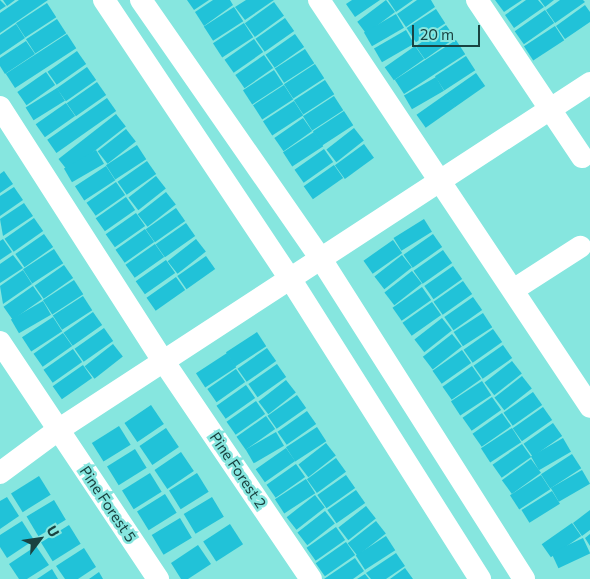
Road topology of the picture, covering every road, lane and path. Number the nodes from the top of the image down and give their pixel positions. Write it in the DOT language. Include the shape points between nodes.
graph roads {
  1 [pos="104,0"];
  2 [pos="142,0"];
  3 [pos="320,0"];
  4 [pos="477,0"];
  5 [pos="590,83"];
  6 [pos="0,107"];
  7 [pos="550,109"];
  8 [pos="582,156"];
  9 [pos="441,180"];
  10 [pos="580,247"];
  11 [pos="321,259"];
  12 [pos="291,280"];
  13 [pos="512,290"];
  14 [pos="0,342"];
  15 [pos="164,362"];
  16 [pos="590,407"];
  17 [pos="58,430"];
  18 [pos="0,473"];
  19 [pos="158,579"];
  20 [pos="311,579"];
  21 [pos="480,579"];
  22 [pos="524,579"];
  1 -- 12 [label="street"];
  2 -- 11 [label="street"];
  3 -- 9 [label="street"];
  4 -- 7 [label="street"];
  5 -- 7 [label="street"];
  6 -- 15 [label="street, Pine Forest 2"];
  7 -- 8 [label="street"];
  7 -- 9 [label="street"];
  9 -- 11 [label="street"];
  9 -- 13 [label="street"];
  10 -- 13 [label="street"];
  11 -- 12 [label="street"];
  11 -- 22 [label="street"];
  12 -- 15 [label="street"];
  12 -- 21 [label="street"];
  13 -- 16 [label="street"];
  14 -- 17 [label="street, Pine Forest 5"];
  15 -- 17 [label="street"];
  15 -- 20 [label="street, Pine Forest 2"];
  17 -- 18 [label="street"];
  17 -- 19 [label="street, Pine Forest 5"];
}
